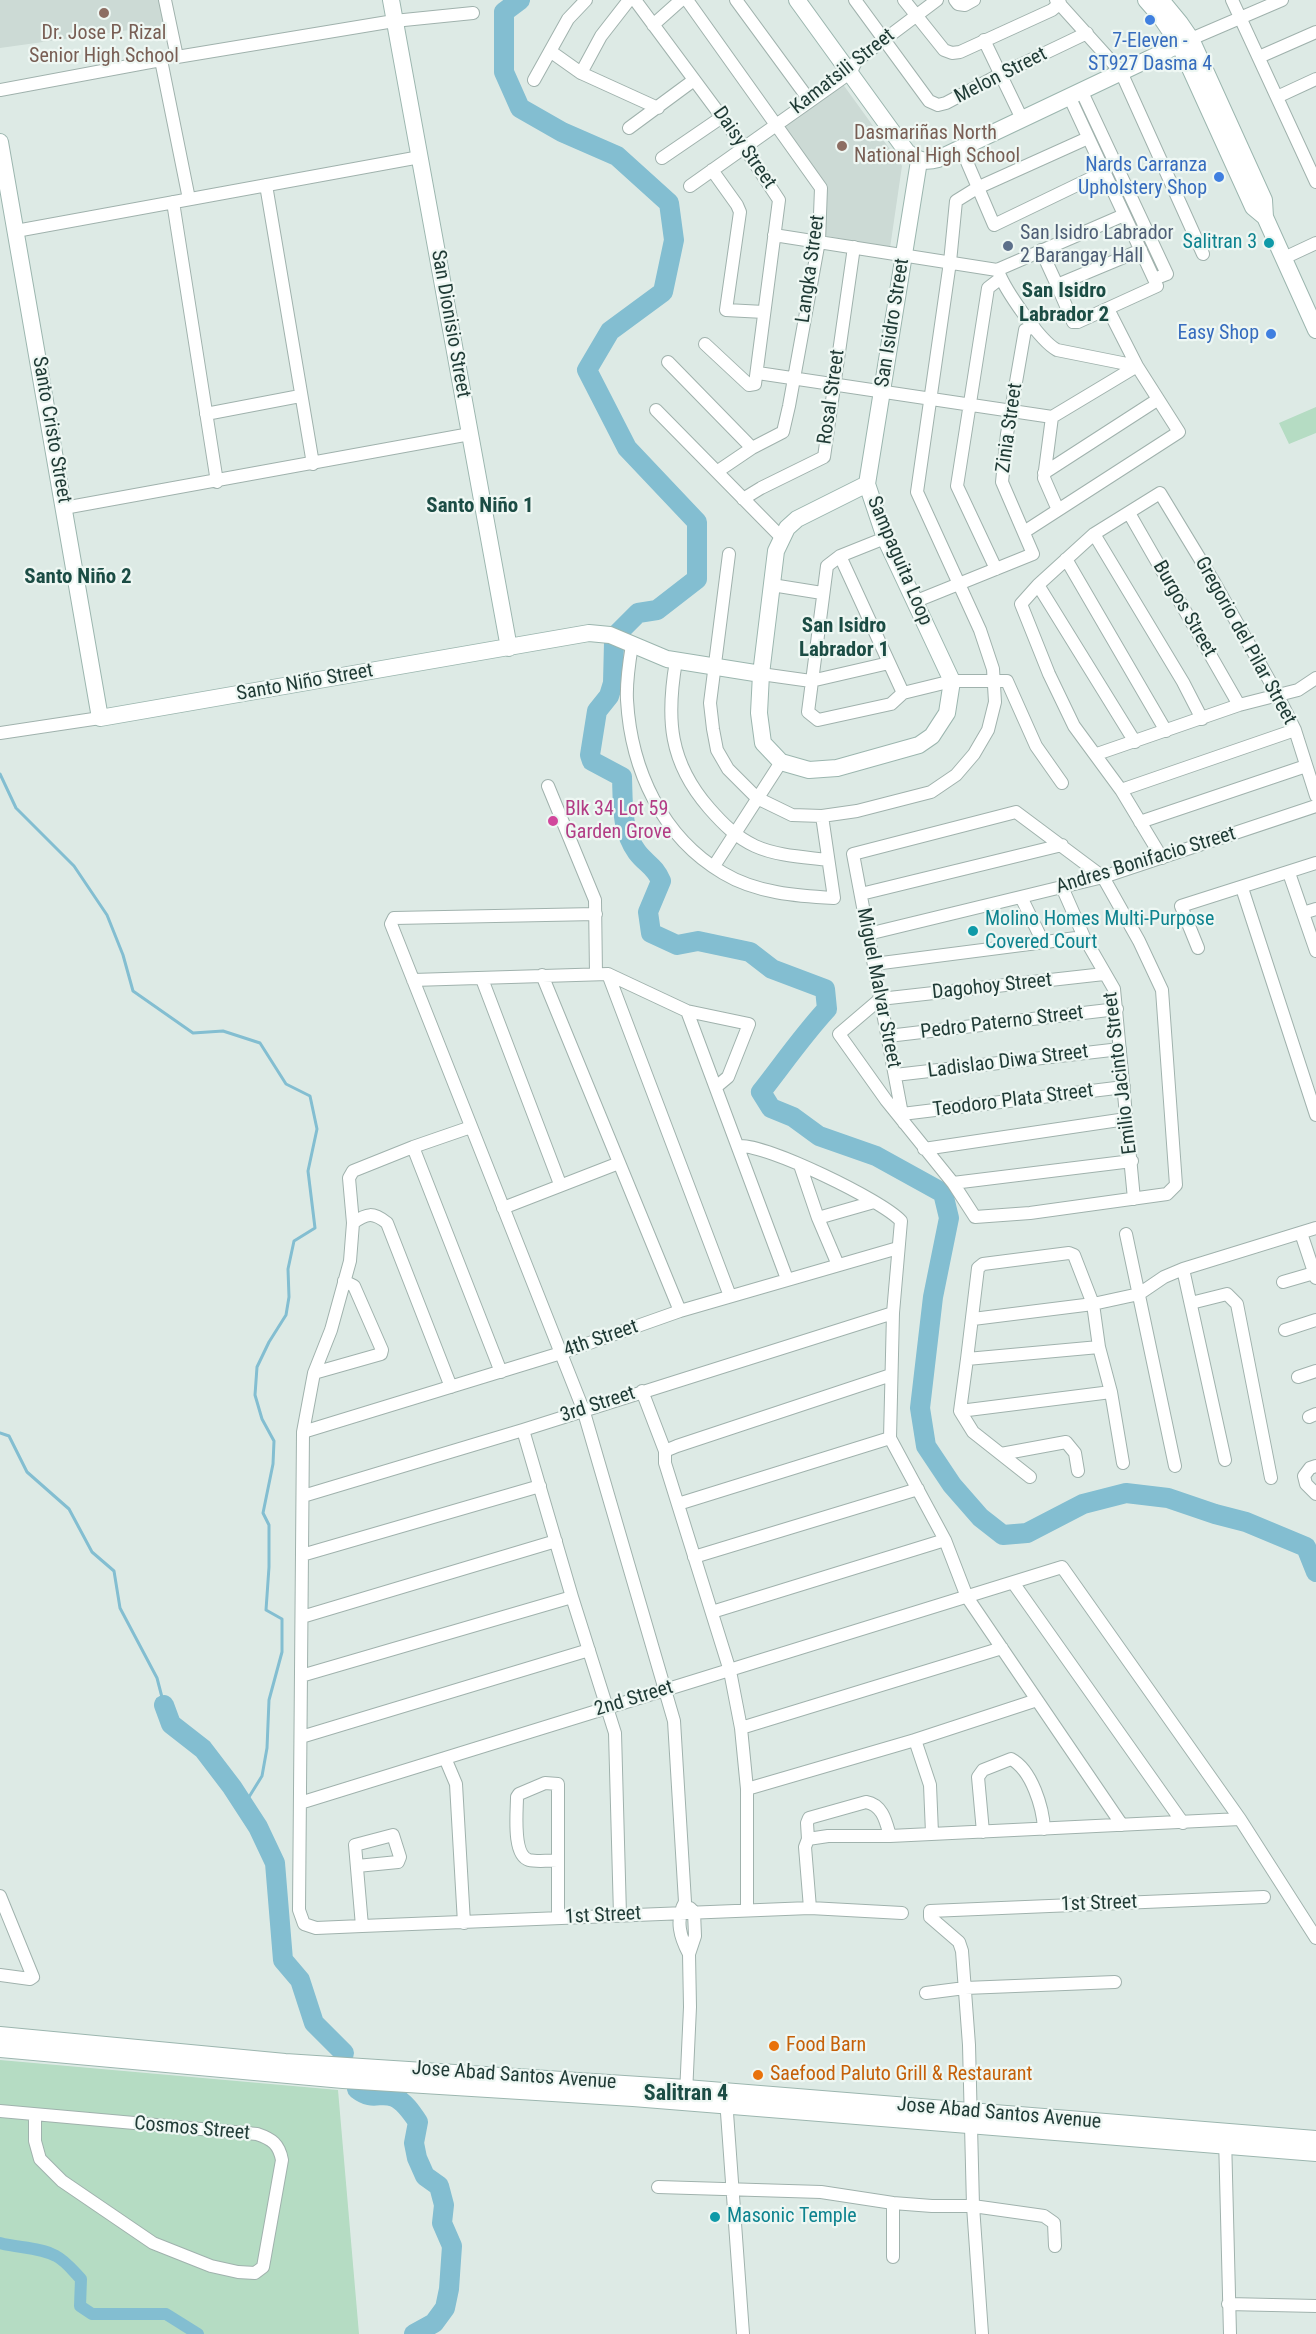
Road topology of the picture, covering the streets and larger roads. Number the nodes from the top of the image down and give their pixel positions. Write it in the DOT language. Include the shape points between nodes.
graph roads {
  1 [pos="165,0"];
  2 [pos="391,0"];
  3 [pos="586,0"];
  4 [pos="629,0"];
  5 [pos="635,0"];
  6 [pos="681,0"];
  7 [pos="687,0"];
  8 [pos="736,0"];
  9 [pos="797,0"];
  10 [pos="855,0"];
  11 [pos="904,0"];
  12 [pos="937,0"];
  13 [pos="956,0"];
  14 [pos="974,0"];
  15 [pos="1146,0"];
  16 [pos="1161,0"];
  17 [pos="1232,0"];
  18 [pos="1282,0"];
  19 [pos="1058,2"];
  20 [pos="473,13"];
  21 [pos="915,16"];
  22 [pos="1241,17"];
  23 [pos="394,21"];
  24 [pos="653,25"];
  25 [pos="1316,32"];
  26 [pos="1087,33"];
  27 [pos="883,39"];
  28 [pos="984,40"];
  29 [pos="1185,41"];
  30 [pos="550,51"];
  31 [pos="1259,57"];
  32 [pos="850,72"];
  33 [pos="1121,72"];
  34 [pos="581,73"];
  35 [pos="999,75"];
  36 [pos="534,80"];
  37 [pos="694,80"];
  38 [pos="1315,83"];
  39 [pos="0,90"];
  40 [pos="1075,93"];
  41 [pos="1277,97"];
  42 [pos="810,101"];
  43 [pos="658,108"];
  44 [pos="722,117"];
  45 [pos="1022,119"];
  46 [pos="777,124"];
  47 [pos="629,128"];
  48 [pos="1088,138"];
  49 [pos="0,142"];
  50 [pos="744,147"];
  51 [pos="961,148"];
  52 [pos="420,157"];
  53 [pos="662,158"];
  54 [pos="919,161"];
  55 [pos="712,170"];
  56 [pos="1104,172"];
  57 [pos="1316,182"];
  58 [pos="266,185"];
  59 [pos="690,186"];
  60 [pos="977,188"];
  61 [pos="189,199"];
  62 [pos="173,202"];
  63 [pos="1124,215"];
  64 [pos="16,231"];
  65 [pos="774,235"];
  66 [pos="819,241"];
  67 [pos="1316,243"];
  68 [pos="854,247"];
  69 [pos="1041,250"];
  70 [pos="1141,250"];
  71 [pos="1203,254"];
  72 [pos="904,255"];
  73 [pos="1284,258"];
  74 [pos="950,262"];
  75 [pos="999,274"];
  76 [pos="1154,279"];
  77 [pos="1057,285"];
  78 [pos="1108,309"];
  79 [pos="764,312"];
  80 [pos="1034,327"];
  81 [pos="1316,330"];
  82 [pos="705,344"];
  83 [pos="668,362"];
  84 [pos="1137,366"];
  85 [pos="758,373"];
  86 [pos="794,378"];
  87 [pos="834,384"];
  88 [pos="882,392"];
  89 [pos="300,396"];
  90 [pos="931,399"];
  91 [pos="1157,400"];
  92 [pos="970,405"];
  93 [pos="656,410"];
  94 [pos="1011,411"];
  95 [pos="206,414"];
  96 [pos="1052,417"];
  97 [pos="470,434"];
  98 [pos="752,448"];
  99 [pos="313,464"];
  100 [pos="718,471"];
  101 [pos="1044,472"];
  102 [pos="217,482"];
  103 [pos="867,484"];
  104 [pos="743,499"];
  105 [pos="64,508"];
  106 [pos="1058,510"];
  107 [pos="1129,513"];
  108 [pos="1024,532"];
  109 [pos="1094,534"];
  110 [pos="782,538"];
  111 [pos="885,538"];
  112 [pos="729,554"];
  113 [pos="840,556"];
  114 [pos="1066,559"];
  115 [pos="996,569"];
  116 [pos="959,584"];
  117 [pos="772,585"];
  118 [pos="1038,585"];
  119 [pos="822,593"];
  120 [pos="914,602"];
  121 [pos="630,644"];
  122 [pos="509,648"];
  123 [pos="676,661"];
  124 [pos="889,663"];
  125 [pos="715,668"];
  126 [pos="761,674"];
  127 [pos="1316,678"];
  128 [pos="993,679"];
  129 [pos="811,681"];
  130 [pos="952,681"];
  131 [pos="903,693"];
  132 [pos="1277,694"];
  133 [pos="1239,705"];
  134 [pos="100,718"];
  135 [pos="1202,719"];
  136 [pos="1295,730"];
  137 [pos="1166,731"];
  138 [pos="0,733"];
  139 [pos="1136,742"];
  140 [pos="1097,754"];
  141 [pos="781,762"];
  142 [pos="1306,766"];
  143 [pos="1062,783"];
  144 [pos="548,786"];
  145 [pos="1121,790"];
  146 [pos="1316,796"];
  147 [pos="757,798"];
  148 [pos="1316,806"];
  149 [pos="822,816"];
  150 [pos="1140,822"];
  151 [pos="734,834"];
  152 [pos="1062,845"];
  153 [pos="1162,858"];
  154 [pos="828,860"];
  155 [pos="1316,863"];
  156 [pos="714,866"];
  157 [pos="1289,873"];
  158 [pos="1102,877"];
  159 [pos="1062,887"];
  160 [pos="1242,888"];
  161 [pos="861,894"];
  162 [pos="1021,897"];
  163 [pos="1316,909"];
  164 [pos="1303,913"];
  165 [pos="596,914"];
  166 [pos="868,934"];
  167 [pos="1084,938"];
  168 [pos="1043,942"];
  169 [pos="1198,948"];
  170 [pos="1316,951"];
  171 [pos="874,964"];
  172 [pos="602,974"];
  173 [pos="1104,974"];
  174 [pos="542,975"];
  175 [pos="482,979"];
  176 [pos="412,980"];
  177 [pos="880,999"];
  178 [pos="1117,1009"];
  179 [pos="687,1011"];
  180 [pos="888,1036"];
  181 [pos="1120,1049"];
  182 [pos="895,1075"];
  183 [pos="716,1087"];
  184 [pos="1124,1087"];
  185 [pos="1316,1115"];
  186 [pos="903,1118"];
  187 [pos="1126,1119"];
  188 [pos="471,1127"];
  189 [pos="739,1146"];
  190 [pos="413,1147"];
  191 [pos="924,1149"];
  192 [pos="1132,1161"];
  193 [pos="619,1162"];
  194 [pos="801,1165"];
  195 [pos="560,1184"];
  196 [pos="952,1184"];
  197 [pos="1134,1199"];
  198 [pos="874,1202"];
  199 [pos="503,1208"];
  200 [pos="818,1218"];
  201 [pos="353,1223"];
  202 [pos="1316,1228"];
  203 [pos="1301,1233"];
  204 [pos="1126,1234"];
  205 [pos="898,1248"];
  206 [pos="838,1265"];
  207 [pos="1183,1269"];
  208 [pos="1315,1275"];
  209 [pos="788,1279"];
  210 [pos="344,1281"];
  211 [pos="1283,1282"];
  212 [pos="1139,1294"];
  213 [pos="730,1296"];
  214 [pos="1191,1303"];
  215 [pos="1093,1304"];
  216 [pos="680,1311"];
  217 [pos="893,1313"];
  218 [pos="973,1319"];
  219 [pos="1316,1320"];
  220 [pos="1285,1330"];
  221 [pos="1099,1347"];
  222 [pos="561,1353"];
  223 [pos="967,1359"];
  224 [pos="1316,1371"];
  225 [pos="501,1372"];
  226 [pos="314,1373"];
  227 [pos="891,1375"];
  228 [pos="1298,1377"];
  229 [pos="451,1387"];
  230 [pos="642,1391"];
  231 [pos="1111,1392"];
  232 [pos="583,1409"];
  233 [pos="960,1411"];
  234 [pos="523,1430"];
  235 [pos="303,1432"];
  236 [pos="890,1438"];
  237 [pos="665,1451"];
  238 [pos="1001,1454"];
  239 [pos="1226,1460"];
  240 [pos="1123,1463"];
  241 [pos="1175,1466"];
  242 [pos="1316,1466"];
  243 [pos="1078,1471"];
  244 [pos="1030,1477"];
  245 [pos="1271,1478"];
  246 [pos="540,1486"];
  247 [pos="918,1489"];
  248 [pos="1316,1494"];
  249 [pos="303,1496"];
  250 [pos="678,1504"];
  251 [pos="945,1540"];
  252 [pos="555,1541"];
  253 [pos="302,1555"];
  254 [pos="694,1557"];
  255 [pos="1014,1584"];
  256 [pos="572,1597"];
  257 [pos="967,1597"];
  258 [pos="712,1612"];
  259 [pos="302,1617"];
  260 [pos="1002,1648"];
  261 [pos="589,1650"];
  262 [pos="730,1671"];
  263 [pos="301,1676"];
  264 [pos="665,1690"];
  265 [pos="1037,1700"];
  266 [pos="607,1708"];
  267 [pos="741,1728"];
  268 [pos="301,1737"];
  269 [pos="915,1740"];
  270 [pos="445,1758"];
  271 [pos="747,1789"];
  272 [pos="300,1803"];
  273 [pos="1240,1819"];
  274 [pos="1183,1823"];
  275 [pos="1122,1825"];
  276 [pos="1044,1829"];
  277 [pos="983,1832"];
  278 [pos="932,1833"];
  279 [pos="890,1836"];
  280 [pos="808,1839"];
  281 [pos="558,1861"];
  282 [pos="357,1866"];
  283 [pos="0,1896"];
  284 [pos="1264,1897"];
  285 [pos="682,1907"];
  286 [pos="810,1908"];
  287 [pos="747,1910"];
  288 [pos="694,1912"];
  289 [pos="902,1913"];
  290 [pos="620,1915"];
  291 [pos="558,1918"];
  292 [pos="464,1923"];
  293 [pos="362,1926"];
  294 [pos="1316,1938"];
  295 [pos="688,1954"];
  296 [pos="0,1975"];
  297 [pos="1115,1982"];
  298 [pos="965,1988"];
  299 [pos="926,1993"];
  300 [pos="0,2035"];
  301 [pos="0,2049"];
  302 [pos="339,2073"];
  303 [pos="686,2095"];
  304 [pos="726,2099"];
  305 [pos="0,2111"];
  306 [pos="35,2115"];
  307 [pos="971,2119"];
  308 [pos="1225,2139"];
  309 [pos="1316,2139"];
  310 [pos="1316,2152"];
  311 [pos="658,2187"];
  312 [pos="732,2188"];
  313 [pos="893,2203"];
  314 [pos="973,2206"];
  315 [pos="1054,2246"];
  316 [pos="893,2257"];
  317 [pos="1228,2304"];
  318 [pos="1316,2306"];
  319 [pos="742,2334"];
  320 [pos="982,2334"];
  321 [pos="1230,2334"];
  1 -- 23 [label="street" via="177,57"];
  2 -- 23 [label="street, San Dionisio Street"];
  3 -- 30 [label="street" via="568,19"];
  4 -- 34 [label="street" via="600,36"];
  5 -- 24 [label="street, Daisy Street"];
  6 -- 24 [label="street"];
  7 -- 46 [label="street, Langka Street"];
  8 -- 42 [label="street"];
  9 -- 32 [label="street"];
  10 -- 27 [label="street, Melon Street"];
  11 -- 21 [label="street"];
  12 -- 21 [label="street, Kamatsili Street"];
  13 -- 14 [label="street" via="958,4"];
  15 -- 29 [label="street"];
  16 -- 29 [label="street" via="1180,22"];
  17 -- 22 [label="street"];
  18 -- 22 [label="street"];
  19 -- 26 [label="street"];
  19 -- 28 [label="street" via="1052,10"];
  20 -- 23 [label="street"];
  21 -- 27 [label="street, Kamatsili Street"];
  21 -- 28 [label="street" via="944,50 952,53"];
  22 -- 29 [label="street"];
  22 -- 31 [label="street"];
  23 -- 52 [label="street, San Dionisio Street"];
  24 -- 37 [label="street, Daisy Street"];
  25 -- 31 [label="street"];
  26 -- 33 [label="street"];
  26 -- 35 [label="street, Melon Street"];
  27 -- 32 [label="street, Kamatsili Street" via="856,61"];
  27 -- 35 [label="street, Melon Street" via="929,101 938,105"];
  28 -- 35 [label="street"];
  29 -- 33 [label="street"];
  29 -- 73 [label="street" via="1264,200 1265,217"];
  30 -- 34 [label="street"];
  30 -- 36 [label="street"];
  31 -- 41 [label="street"];
  32 -- 42 [label="street, Kamatsili Street"];
  32 -- 54 [label="street" via="907,152"];
  33 -- 40 [label="street"];
  33 -- 71 [label="street"];
  34 -- 43 [label="street"];
  35 -- 45 [label="street"];
  37 -- 43 [label="street"];
  37 -- 44 [label="street, Daisy Street"];
  38 -- 41 [label="street"];
  39 -- 61 [label="street" via="161,60"];
  40 -- 45 [label="street"];
  40 -- 48 [label="street"];
  40 -- 76 [label="street" via="1167,274"];
  41 -- 57 [label="street"];
  42 -- 46 [label="street, Kamatsili Street"];
  43 -- 47 [label="street"];
  44 -- 50 [label="street, Daisy Street"];
  44 -- 53 [label="street"];
  45 -- 51 [label="street"];
  46 -- 50 [label="street, Kamatsili Street"];
  46 -- 66 [label="street, Langka Street" via="821,188"];
  48 -- 56 [label="street"];
  48 -- 60 [label="street"];
  49 -- 64 [label="street, Santo Cristo Street"];
  50 -- 55 [label="street, Kamatsili Street"];
  50 -- 65 [label="street, Daisy Street" via="779,200"];
  51 -- 54 [label="street" via="938,159"];
  51 -- 60 [label="street"];
  52 -- 58 [label="street"];
  52 -- 97 [label="street, San Dionisio Street"];
  54 -- 72 [label="street, San Isidro Street"];
  55 -- 59 [label="street, Kamatsili Street"];
  55 -- 79 [label="street" via="740,212 726,310"];
  56 -- 60 [label="street" via="994,225"];
  56 -- 63 [label="street"];
  58 -- 61 [label="street"];
  58 -- 89 [label="street"];
  60 -- 74 [label="street" via="956,201"];
  61 -- 62 [label="street"];
  62 -- 64 [label="street"];
  62 -- 95 [label="street"];
  63 -- 69 [label="street"];
  63 -- 70 [label="street"];
  64 -- 105 [label="street, Santo Cristo Street"];
  65 -- 66 [label="street"];
  65 -- 79 [label="street, Daisy Street"];
  66 -- 68 [label="street"];
  66 -- 86 [label="street, Langka Street"];
  67 -- 73 [label="street"];
  68 -- 72 [label="street"];
  68 -- 87 [label="street, Rosal Street"];
  69 -- 75 [label="street"];
  69 -- 77 [label="street"];
  70 -- 76 [label="street"];
  70 -- 77 [label="street"];
  72 -- 74 [label="street"];
  72 -- 88 [label="street, San Isidro Street"];
  73 -- 81 [label="street"];
  74 -- 75 [label="street"];
  74 -- 90 [label="street"];
  75 -- 80 [label="street"];
  75 -- 92 [label="street" via="988,288"];
  76 -- 78 [label="street" via="1156,286"];
  77 -- 78 [label="street" via="1073,322"];
  78 -- 84 [label="street"];
  79 -- 85 [label="street, Daisy Street"];
  80 -- 84 [label="street" via="1057,350"];
  80 -- 94 [label="street, Zinia Street" via="1025,330"];
  82 -- 85 [label="street" via="749,385 755,384"];
  83 -- 98 [label="street"];
  84 -- 91 [label="street"];
  84 -- 96 [label="street"];
  85 -- 86 [label="street"];
  86 -- 87 [label="street"];
  86 -- 98 [label="street, Langka Street" via="783,432"];
  87 -- 88 [label="street"];
  87 -- 104 [label="street, Rosal Street" via="824,457"];
  88 -- 90 [label="street"];
  88 -- 103 [label="street, San Isidro Street"];
  89 -- 95 [label="street"];
  89 -- 99 [label="street"];
  90 -- 92 [label="street"];
  90 -- 116 [label="street" via="917,492"];
  91 -- 101 [label="street"];
  91 -- 106 [label="street" via="1179,432"];
  92 -- 94 [label="street"];
  92 -- 115 [label="street" via="957,486"];
  93 -- 100 [label="street"];
  94 -- 96 [label="street"];
  94 -- 108 [label="street, Zinia Street" via="1002,482"];
  95 -- 102 [label="street"];
  96 -- 101 [label="street"];
  97 -- 99 [label="street"];
  97 -- 122 [label="street, San Dionisio Street"];
  98 -- 100 [label="street, Langka Street"];
  99 -- 102 [label="street"];
  100 -- 104 [label="street"];
  101 -- 106 [label="street"];
  102 -- 105 [label="street"];
  103 -- 110 [label="street, Sampaguita Loop" via="797,519"];
  103 -- 111 [label="street, Sampaguita Loop"];
  104 -- 110 [label="street"];
  105 -- 134 [label="street, Santo Cristo Street"];
  106 -- 108 [label="street"];
  107 -- 109 [label="street"];
  107 -- 132 [label="street, Gregorio del Pilar Street" via="1160,493"];
  107 -- 133 [label="street, Burgos Street"];
  108 -- 115 [label="street, Zinia Street" via="1033,554"];
  109 -- 114 [label="street"];
  109 -- 135 [label="street"];
  110 -- 117 [label="street, Sampaguita Loop" via="776,551"];
  111 -- 113 [label="street"];
  111 -- 120 [label="street, Sampaguita Loop"];
  112 -- 125 [label="street"];
  113 -- 119 [label="street" via="827,567"];
  113 -- 124 [label="street"];
  114 -- 118 [label="street"];
  114 -- 137 [label="street"];
  115 -- 116 [label="street"];
  116 -- 120 [label="street"];
  116 -- 128 [label="street" via="980,630"];
  117 -- 119 [label="street"];
  117 -- 126 [label="street, Sampaguita Loop"];
  118 -- 139 [label="street"];
  118 -- 140 [label="street" via="1021,607 1074,726"];
  119 -- 129 [label="street"];
  120 -- 130 [label="street, Sampaguita Loop"];
  121 -- 122 [label="street, Santo Niño Street" via="610,635 589,633"];
  121 -- 123 [label="street"];
  121 -- 156 [label="street" via="627,700 641,769 672,831"];
  122 -- 134 [label="street, Santo Niño Street"];
  123 -- 125 [label="street"];
  123 -- 151 [label="street" via="670,719 680,763 693,790"];
  124 -- 129 [label="street"];
  124 -- 131 [label="street"];
  125 -- 126 [label="street"];
  125 -- 147 [label="street" via="710,703 717,750 728,769"];
  126 -- 129 [label="street"];
  126 -- 141 [label="street, Sampaguita Loop" via="759,728 763,743"];
  127 -- 132 [label="street" via="1298,690"];
  128 -- 130 [label="street"];
  128 -- 143 [label="street" via="1007,681 1036,746"];
  128 -- 149 [label="street" via="995,702 988,730 956,775 930,792"];
  129 -- 131 [label="street" via="808,712 818,720 891,704"];
  130 -- 131 [label="street"];
  130 -- 141 [label="street" via="947,712 932,736 919,745 837,768 809,770"];
  132 -- 133 [label="street"];
  132 -- 136 [label="street, Gregorio del Pilar Street"];
  133 -- 135 [label="street"];
  134 -- 138 [label="street"];
  135 -- 137 [label="street"];
  136 -- 142 [label="street, Gregorio del Pilar Street"];
  136 -- 145 [label="street"];
  137 -- 139 [label="street"];
  139 -- 140 [label="street"];
  140 -- 145 [label="street"];
  141 -- 147 [label="street"];
  142 -- 146 [label="street, Gregorio del Pilar Street"];
  142 -- 150 [label="street"];
  144 -- 165 [label="street" via="595,900"];
  145 -- 150 [label="street"];
  147 -- 149 [label="street" via="792,815"];
  147 -- 151 [label="street"];
  148 -- 153 [label="street, Andres Bonifacio Street"];
  149 -- 154 [label="street"];
  150 -- 153 [label="street"];
  151 -- 154 [label="street" via="757,847"];
  151 -- 156 [label="street"];
  152 -- 158 [label="street"];
  152 -- 161 [label="street"];
  152 -- 161 [label="street, Miguel Malvar Street" via="1016,812 853,854"];
  153 -- 158 [label="street, Andres Bonifacio Street"];
  154 -- 156 [label="street" via="834,898 762,889"];
  155 -- 157 [label="street"];
  157 -- 160 [label="street"];
  157 -- 164 [label="street"];
  158 -- 159 [label="street, Andres Bonifacio Street"];
  158 -- 197 [label="street" via="1162,990 1176,1185 1167,1194"];
  159 -- 162 [label="street, Andres Bonifacio Street"];
  159 -- 167 [label="street, Emilio Jacinto Street"];
  160 -- 169 [label="street" via="1181,906"];
  160 -- 185 [label="street"];
  161 -- 166 [label="street, Miguel Malvar Street"];
  162 -- 166 [label="street, Andres Bonifacio Street"];
  162 -- 168 [label="street"];
  163 -- 164 [label="street"];
  164 -- 170 [label="street"];
  165 -- 172 [label="street"];
  165 -- 176 [label="street" via="394,918 392,929"];
  166 -- 171 [label="street, Miguel Malvar Street"];
  167 -- 168 [label="street"];
  167 -- 173 [label="street, Emilio Jacinto Street"];
  168 -- 171 [label="street"];
  171 -- 177 [label="street, Miguel Malvar Street"];
  172 -- 174 [label="street"];
  172 -- 179 [label="street"];
  172 -- 213 [label="street"];
  173 -- 177 [label="street, Dagohoy Street"];
  173 -- 178 [label="street, Emilio Jacinto Street" via="1114,989"];
  174 -- 175 [label="street"];
  174 -- 193 [label="street"];
  175 -- 176 [label="street"];
  175 -- 195 [label="street"];
  176 -- 188 [label="street"];
  177 -- 180 [label="street, Miguel Malvar Street"];
  177 -- 186 [label="street" via="839,1034"];
  178 -- 180 [label="street, Pedro Paterno Street"];
  178 -- 181 [label="street, Emilio Jacinto Street"];
  179 -- 183 [label="street"];
  179 -- 183 [label="street" via="749,1024 728,1077"];
  180 -- 182 [label="street, Miguel Malvar Street"];
  181 -- 182 [label="street, Ladislao Diwa Street"];
  181 -- 184 [label="street, Emilio Jacinto Street"];
  182 -- 186 [label="street, Miguel Malvar Street"];
  183 -- 189 [label="street"];
  184 -- 186 [label="street, Teodoro Plata Street"];
  184 -- 187 [label="street, Emilio Jacinto Street"];
  186 -- 191 [label="street"];
  187 -- 191 [label="street"];
  187 -- 192 [label="street, Emilio Jacinto Street"];
  188 -- 190 [label="street"];
  188 -- 199 [label="street"];
  189 -- 194 [label="street" via="758,1148"];
  189 -- 209 [label="street"];
  190 -- 201 [label="street" via="352,1172"];
  190 -- 225 [label="street"];
  191 -- 196 [label="street"];
  192 -- 196 [label="street"];
  192 -- 197 [label="street, Emilio Jacinto Street"];
  193 -- 195 [label="street"];
  193 -- 216 [label="street"];
  194 -- 198 [label="street"];
  194 -- 200 [label="street"];
  195 -- 199 [label="street"];
  196 -- 197 [label="street" via="975,1217"];
  198 -- 200 [label="street"];
  198 -- 205 [label="street" via="901,1221"];
  199 -- 222 [label="street"];
  200 -- 206 [label="street"];
  201 -- 210 [label="street"];
  201 -- 229 [label="street" via="366,1214 377,1215 387,1223"];
  202 -- 203 [label="street"];
  203 -- 207 [label="street"];
  203 -- 208 [label="street"];
  204 -- 212 [label="street"];
  205 -- 206 [label="street, 4th Street"];
  205 -- 217 [label="street"];
  206 -- 209 [label="street, 4th Street"];
  207 -- 212 [label="street"];
  207 -- 214 [label="street"];
  208 -- 211 [label="street"];
  209 -- 213 [label="street, 4th Street"];
  210 -- 226 [label="street"];
  210 -- 226 [label="street" via="354,1286 381,1354"];
  212 -- 215 [label="street"];
  212 -- 241 [label="street"];
  213 -- 216 [label="street, 4th Street"];
  214 -- 239 [label="street"];
  214 -- 245 [label="street" via="1227,1294 1237,1304"];
  215 -- 218 [label="street"];
  215 -- 218 [label="street" via="1077,1259 1069,1253 983,1264 978,1268"];
  215 -- 221 [label="street"];
  216 -- 222 [label="street, 4th Street"];
  217 -- 227 [label="street"];
  217 -- 230 [label="street, 3rd Street"];
  218 -- 223 [label="street"];
  219 -- 220 [label="street"];
  221 -- 223 [label="street"];
  221 -- 231 [label="street"];
  222 -- 225 [label="street, 4th Street"];
  222 -- 232 [label="street"];
  223 -- 233 [label="street"];
  224 -- 228 [label="street"];
  225 -- 229 [label="street, 4th Street"];
  226 -- 235 [label="street"];
  227 -- 236 [label="street"];
  227 -- 237 [label="street"];
  229 -- 235 [label="street, 4th Street"];
  230 -- 232 [label="street, 3rd Street"];
  230 -- 237 [label="street"];
  231 -- 233 [label="street"];
  231 -- 240 [label="street"];
  232 -- 234 [label="street, 3rd Street"];
  232 -- 264 [label="street"];
  233 -- 238 [label="street" via="973,1432"];
  234 -- 246 [label="street"];
  234 -- 249 [label="street, 3rd Street"];
  235 -- 249 [label="street"];
  236 -- 247 [label="street"];
  236 -- 250 [label="street"];
  237 -- 250 [label="street"];
  238 -- 243 [label="street" via="1066,1442 1075,1453"];
  238 -- 244 [label="street"];
  242 -- 248 [label="street" via="1304,1476"];
  246 -- 252 [label="street"];
  246 -- 253 [label="street"];
  247 -- 251 [label="street"];
  247 -- 254 [label="street"];
  249 -- 253 [label="street"];
  250 -- 254 [label="street"];
  251 -- 257 [label="street"];
  251 -- 258 [label="street"];
  252 -- 256 [label="street"];
  252 -- 259 [label="street"];
  253 -- 259 [label="street"];
  254 -- 258 [label="street"];
  255 -- 257 [label="street, 2nd Street"];
  255 -- 273 [label="street, 2nd Street" via="1062,1567"];
  255 -- 274 [label="street"];
  256 -- 261 [label="street"];
  256 -- 263 [label="street"];
  257 -- 260 [label="street"];
  257 -- 262 [label="street, 2nd Street"];
  258 -- 262 [label="street"];
  259 -- 263 [label="street"];
  260 -- 265 [label="street"];
  260 -- 267 [label="street"];
  261 -- 266 [label="street"];
  261 -- 268 [label="street"];
  262 -- 264 [label="street, 2nd Street"];
  262 -- 267 [label="street"];
  263 -- 268 [label="street"];
  264 -- 266 [label="street, 2nd Street"];
  264 -- 285 [label="street" via="674,1721"];
  265 -- 269 [label="street"];
  265 -- 275 [label="street"];
  266 -- 270 [label="street, 2nd Street"];
  266 -- 290 [label="street" via="615,1733"];
  267 -- 271 [label="street"];
  268 -- 272 [label="street"];
  269 -- 271 [label="street"];
  269 -- 278 [label="street" via="930,1785"];
  270 -- 272 [label="street, 2nd Street"];
  270 -- 292 [label="street" via="456,1784"];
  271 -- 287 [label="street"];
  272 -- 293 [label="street, 1st Street" via="299,1910 304,1924 316,1928"];
  273 -- 274 [label="street"];
  273 -- 294 [label="street"];
  274 -- 275 [label="street"];
  275 -- 276 [label="street"];
  276 -- 277 [label="street"];
  276 -- 277 [label="street" via="1035,1790 1011,1759 982,1770 978,1777"];
  277 -- 278 [label="street"];
  278 -- 279 [label="street"];
  279 -- 280 [label="street"];
  279 -- 280 [label="street" via="882,1813 867,1802 809,1818"];
  280 -- 286 [label="street" via="805,1847"];
  281 -- 281 [label="street" via="558,1784 545,1784 517,1797 517,1846 528,1860"];
  281 -- 291 [label="street"];
  282 -- 293 [label="street"];
  283 -- 296 [label="street" via="33,1977"];
  284 -- 298 [label="street, 1st Street" via="933,1911 928,1914 930,1917 959,1942"];
  285 -- 288 [label="street"];
  285 -- 290 [label="street, 1st Street"];
  285 -- 295 [label="street" via="680,1937"];
  286 -- 287 [label="street"];
  286 -- 289 [label="street"];
  287 -- 288 [label="street"];
  288 -- 295 [label="street" via="695,1936"];
  290 -- 291 [label="street, 1st Street"];
  291 -- 292 [label="street, 1st Street"];
  292 -- 293 [label="street, 1st Street"];
  295 -- 303 [label="street"];
  297 -- 298 [label="street"];
  298 -- 299 [label="street"];
  298 -- 307 [label="street"];
  300 -- 302 [label="street, Jose Abad Santos Avenue"];
  301 -- 302 [label="street, Jose Abad Santos Avenue"];
  302 -- 303 [label="street, Jose Abad Santos Avenue" via="368,2082"];
  302 -- 303 [label="street, Jose Abad Santos Avenue" via="358,2066"];
  303 -- 304 [label="street, Jose Abad Santos Avenue"];
  304 -- 307 [label="street, Jose Abad Santos Avenue"];
  304 -- 312 [label="street"];
  305 -- 306 [label="street, Cosmos Street"];
  306 -- 306 [label="street, Cosmos Street" via="257,2134 273,2141 282,2160 263,2267 255,2273 238,2272 187,2258 153,2243 62,2181 40,2160"];
  307 -- 308 [label="street, Jose Abad Santos Avenue"];
  307 -- 314 [label="street"];
  308 -- 309 [label="street, Jose Abad Santos Avenue"];
  308 -- 310 [label="street, Jose Abad Santos Avenue"];
  308 -- 317 [label="street"];
  311 -- 312 [label="street"];
  312 -- 313 [label="street" via="821,2192"];
  312 -- 319 [label="street"];
  313 -- 314 [label="street"];
  313 -- 316 [label="street"];
  314 -- 315 [label="street" via="1050,2218 1054,2223"];
  314 -- 320 [label="street"];
  317 -- 318 [label="street"];
  317 -- 321 [label="street"];
}
